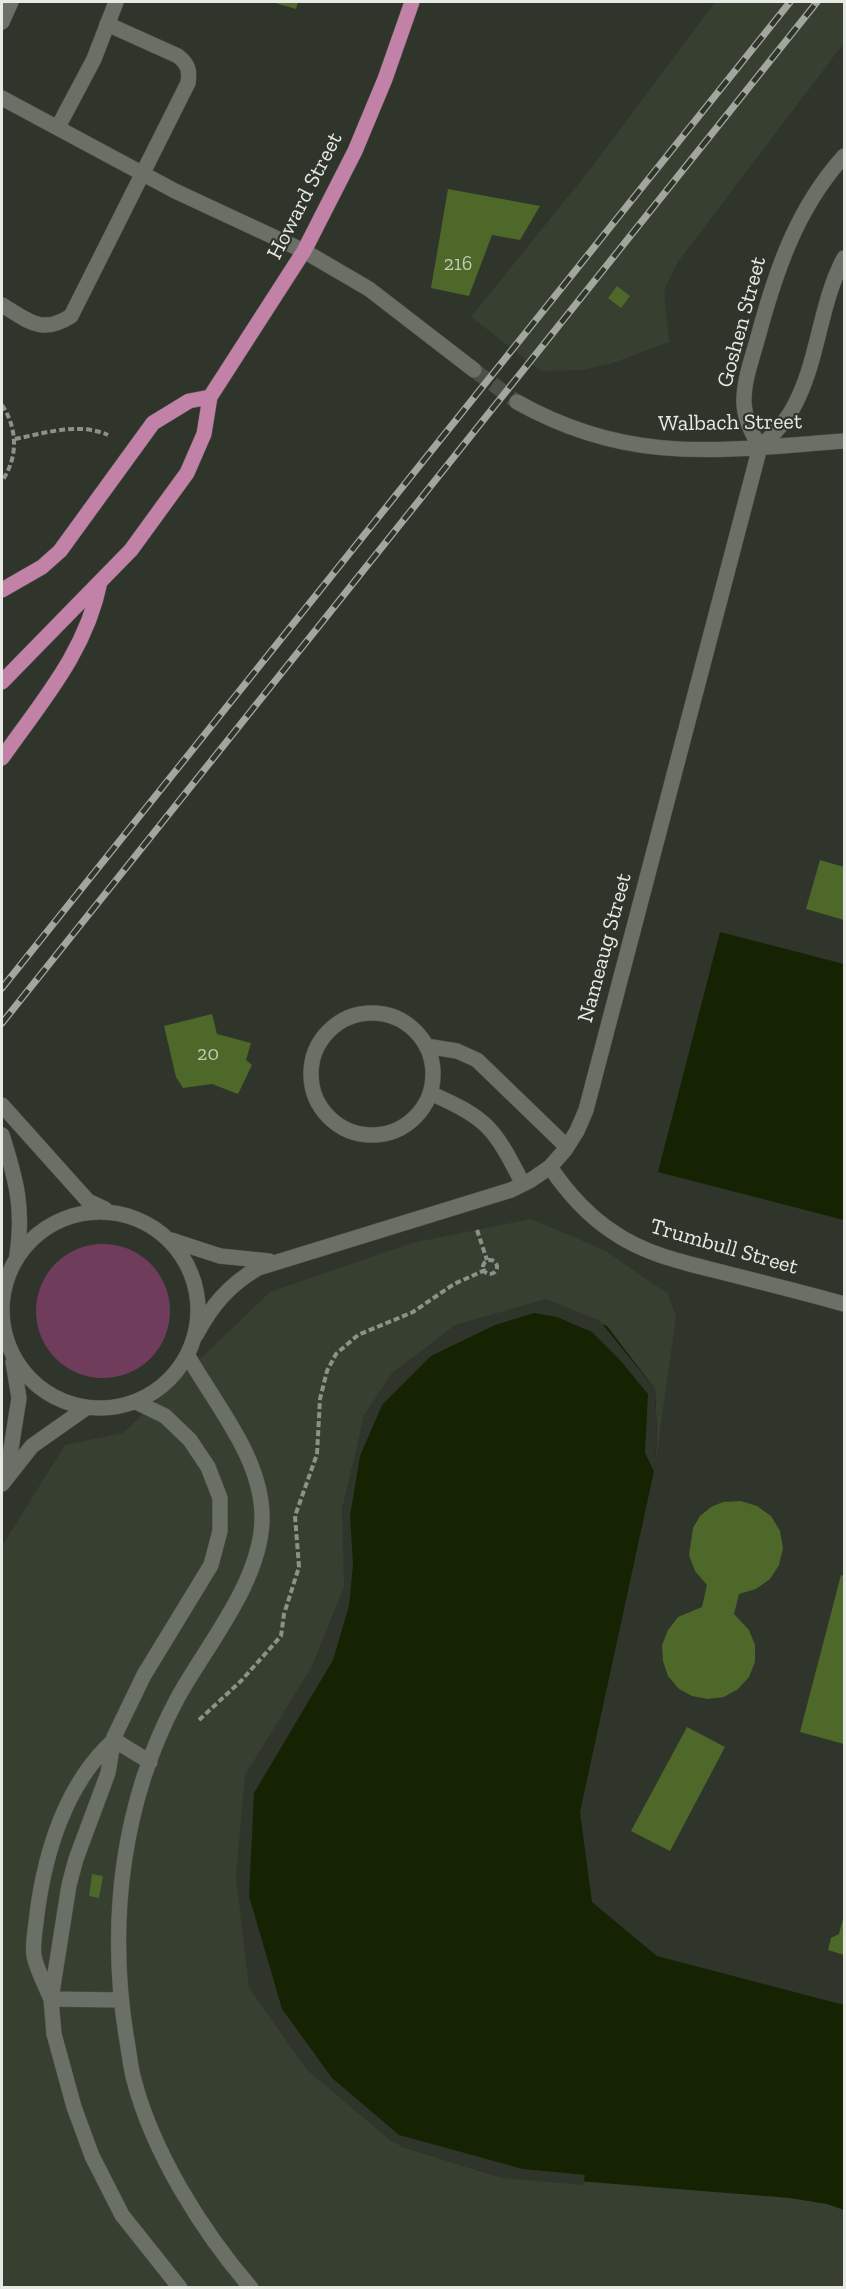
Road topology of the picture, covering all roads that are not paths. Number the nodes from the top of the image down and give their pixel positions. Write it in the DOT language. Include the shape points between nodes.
graph roads {
  1 [pos="11,2"];
  2 [pos="116,2"];
  3 [pos="412,2"];
  4 [pos="2,22"];
  5 [pos="107,24"];
  6 [pos="2,98"];
  7 [pos="58,127"];
  8 [pos="844,156"];
  9 [pos="143,174"];
  10 [pos="304,251"];
  11 [pos="844,258"];
  12 [pos="2,305"];
  13 [pos="474,370"];
  14 [pos="210,397"];
  15 [pos="517,402"];
  16 [pos="844,441"];
  17 [pos="760,447"];
  18 [pos="100,582"];
  19 [pos="2,590"];
  20 [pos="2,682"];
  21 [pos="2,758"];
  22 [pos="426,1046"];
  23 [pos="430,1094"];
  24 [pos="2,1105"];
  25 [pos="2,1135"];
  26 [pos="567,1147"];
  27 [pos="550,1167"];
  28 [pos="523,1184"];
  29 [pos="110,1211"];
  30 [pos="171,1240"];
  31 [pos="17,1256"];
  32 [pos="272,1261"];
  33 [pos="844,1304"];
  34 [pos="196,1335"];
  35 [pos="8,1347"];
  36 [pos="188,1356"];
  37 [pos="136,1402"];
  38 [pos="86,1408"];
  39 [pos="4,1479"];
  40 [pos="114,1740"];
  41 [pos="150,1762"];
  42 [pos="51,1999"];
  43 [pos="121,2000"];
  44 [pos="180,2288"];
  45 [pos="251,2288"];
  1 -- 4 [label="street"];
  2 -- 5 [label="street"];
  3 -- 10 [label="main road, Howard Street" via="355,152"];
  5 -- 7 [label="street" via="94,59"];
  5 -- 9 [label="street" via="178,56 190,72"];
  6 -- 7 [label="street"];
  7 -- 9 [label="street"];
  8 -- 17 [label="street, Goshen Street" via="796,224 772,286 744,387 747,420"];
  9 -- 10 [label="street"];
  9 -- 12 [label="street" via="70,316 46,328"];
  10 -- 13 [label="street" via="369,289"];
  10 -- 14 [label="main road, Howard Street"];
  11 -- 17 [label="street" via="793,409"];
  14 -- 18 [label="main road, Howard Street" via="204,434 187,473 141,539"];
  14 -- 19 [label="main road" via="189,401 153,423 60,550 42,567"];
  15 -- 17 [label="street, Walbach Street" via="587,434 654,449"];
  16 -- 17 [label="street, Walbach Street"];
  17 -- 26 [label="street, Nameaug Street" via="586,1110"];
  18 -- 20 [label="main road, Howard Street"];
  18 -- 21 [label="main road" via="80,645"];
  22 -- 23 [label="street" via="433,1075"];
  22 -- 23 [label="street" via="407,1023 388,1015 367,1012 347,1018 330,1029 317,1046 311,1066 312,1088 321,1107 335,1122 371,1135 407,1124"];
  22 -- 26 [label="street" via="457,1051 477,1060"];
  23 -- 28 [label="street" via="483,1120 500,1139"];
  24 -- 29 [label="street" via="88,1202"];
  25 -- 31 [label="street" via="21,1204"];
  26 -- 27 [label="street, Nameaug Street"];
  27 -- 28 [label="street, Nameaug Street"];
  27 -- 33 [label="street, Trumbull Street" via="565,1190 588,1213 641,1248"];
  28 -- 32 [label="street, Nameaug Street"];
  29 -- 30 [label="street" via="143,1221"];
  29 -- 31 [label="street" via="83,1212 57,1221 35,1236"];
  30 -- 32 [label="street, Nameaug Street" via="220,1256"];
  30 -- 34 [label="street" via="196,1285"];
  31 -- 35 [label="street" via="6,1277 2,1300 2,1324"];
  32 -- 34 [label="street, Nameaug Street" via="226,1290"];
  34 -- 36 [label="street"];
  35 -- 38 [label="street" via="21,1369 39,1387"];
  35 -- 39 [label="street" via="19,1398"];
  36 -- 37 [label="street" via="157,1391"];
  36 -- 41 [label="street" via="237,1436 256,1480 262,1521 254,1563 176,1700"];
  37 -- 38 [label="street" via="112,1408"];
  37 -- 40 [label="street" via="165,1416 208,1467 220,1498 220,1531 211,1565 144,1675"];
  38 -- 39 [label="street" via="38,1441"];
  40 -- 41 [label="street"];
  40 -- 42 [label="street" via="110,1767 69,1885"];
  40 -- 42 [label="street" via="93,1761 74,1792 48,1862 38,1906 34,1954"];
  41 -- 43 [label="street" via="126,1847 120,1892"];
  42 -- 43 [label="street"];
  42 -- 44 [label="street" via="54,2034 92,2156 122,2215"];
  43 -- 45 [label="street" via="134,2080 162,2153 193,2208"];
}
